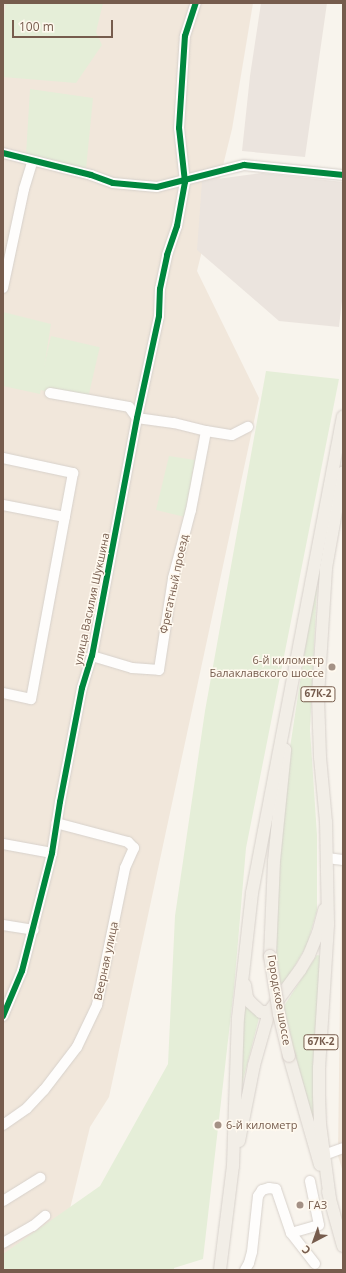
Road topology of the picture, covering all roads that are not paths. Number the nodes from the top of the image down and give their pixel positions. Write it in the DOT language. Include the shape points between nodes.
graph roads {
  1 [pos="196,3"];
  2 [pos="3,153"];
  3 [pos="32,162"];
  4 [pos="343,175"];
  5 [pos="185,182"];
  6 [pos="3,288"];
  7 [pos="50,393"];
  8 [pos="343,417"];
  9 [pos="137,418"];
  10 [pos="248,427"];
  11 [pos="206,431"];
  12 [pos="3,458"];
  13 [pos="343,473"];
  14 [pos="340,504"];
  15 [pos="3,505"];
  16 [pos="65,517"];
  17 [pos="92,656"];
  18 [pos="3,693"];
  19 [pos="290,699"];
  20 [pos="56,823"];
  21 [pos="3,844"];
  22 [pos="52,853"];
  23 [pos="327,858"];
  24 [pos="343,860"];
  25 [pos="327,886"];
  26 [pos="3,925"];
  27 [pos="34,930"];
  28 [pos="244,972"];
  29 [pos="269,1012"];
  30 [pos="3,1016"];
  31 [pos="3,1125"];
  32 [pos="343,1148"];
  33 [pos="324,1155"];
  34 [pos="233,1166"];
  35 [pos="40,1178"];
  36 [pos="310,1181"];
  37 [pos="330,1198"];
  38 [pos="3,1201"];
  39 [pos="45,1216"];
  40 [pos="291,1233"];
  41 [pos="3,1243"];
  42 [pos="343,1246"];
  43 [pos="315,1264"];
  44 [pos="220,1270"];
  45 [pos="244,1270"];
  1 -- 5 [label="street, улица Василия Шукшина" via="185,36 180,128"];
  2 -- 3 [label="street"];
  3 -- 5 [label="street" via="91,175 113,183 157,187"];
  3 -- 6 [label="street"];
  4 -- 5 [label="street" via="244,165"];
  5 -- 9 [label="street, улица Василия Шукшина" via="177,226 160,288 159,316"];
  7 -- 9 [label="street" via="129,407"];
  8 -- 19 [label="main road, 67К-2"];
  9 -- 11 [label="street"];
  9 -- 17 [label="street, улица Василия Шукшина"];
  10 -- 11 [label="street" via="232,435"];
  11 -- 17 [label="street, Фрегатный проезд" via="191,510 173,578 159,670 132,668"];
  12 -- 16 [label="street" via="73,472"];
  13 -- 14 [label="main road, 67К-2"];
  14 -- 23 [label="main road, 67К-2" via="326,568 318,696"];
  15 -- 16 [label="street"];
  16 -- 18 [label="street" via="31,698"];
  17 -- 20 [label="street, улица Василия Шукшина" via="82,688"];
  19 -- 28 [label="main road" via="257,860"];
  19 -- 37 [label="main road, Городское шоссе / 67К-2, bridge" via="274,861 270,956 289,1056 305,1119"];
  20 -- 22 [label="street, улица Василия Шукшина"];
  20 -- 31 [label="street, Веерная улица" via="128,842 134,848 125,868 97,1005 77,1047 44,1090 27,1108"];
  21 -- 22 [label="street"];
  22 -- 27 [label="street, улица Василия Шукшина"];
  23 -- 24 [label="street"];
  23 -- 25 [label="main road, 67К-2"];
  25 -- 29 [label="main road" via="318,933 309,955"];
  25 -- 33 [label="main road, 67К-2" via="327,947 319,1068 320,1124"];
  26 -- 27 [label="street"];
  27 -- 30 [label="street, улица Василия Шукшина" via="22,972"];
  28 -- 29 [label="main road" via="247,998 261,1012"];
  28 -- 34 [label="main road" via="238,1018"];
  29 -- 34 [label="main road" via="254,1065"];
  32 -- 33 [label="street"];
  33 -- 37 [label="main road, 67К-2"];
  34 -- 44 [label="main road"];
  35 -- 38 [label="street"];
  36 -- 40 [label="street" via="319,1225"];
  37 -- 42 [label="main road, Городское шоссе / 67К-2"];
  39 -- 41 [label="street"];
  40 -- 43 [label="street"];
  40 -- 45 [label="street" via="276,1189 262,1190 258,1196 252,1252"];
}
